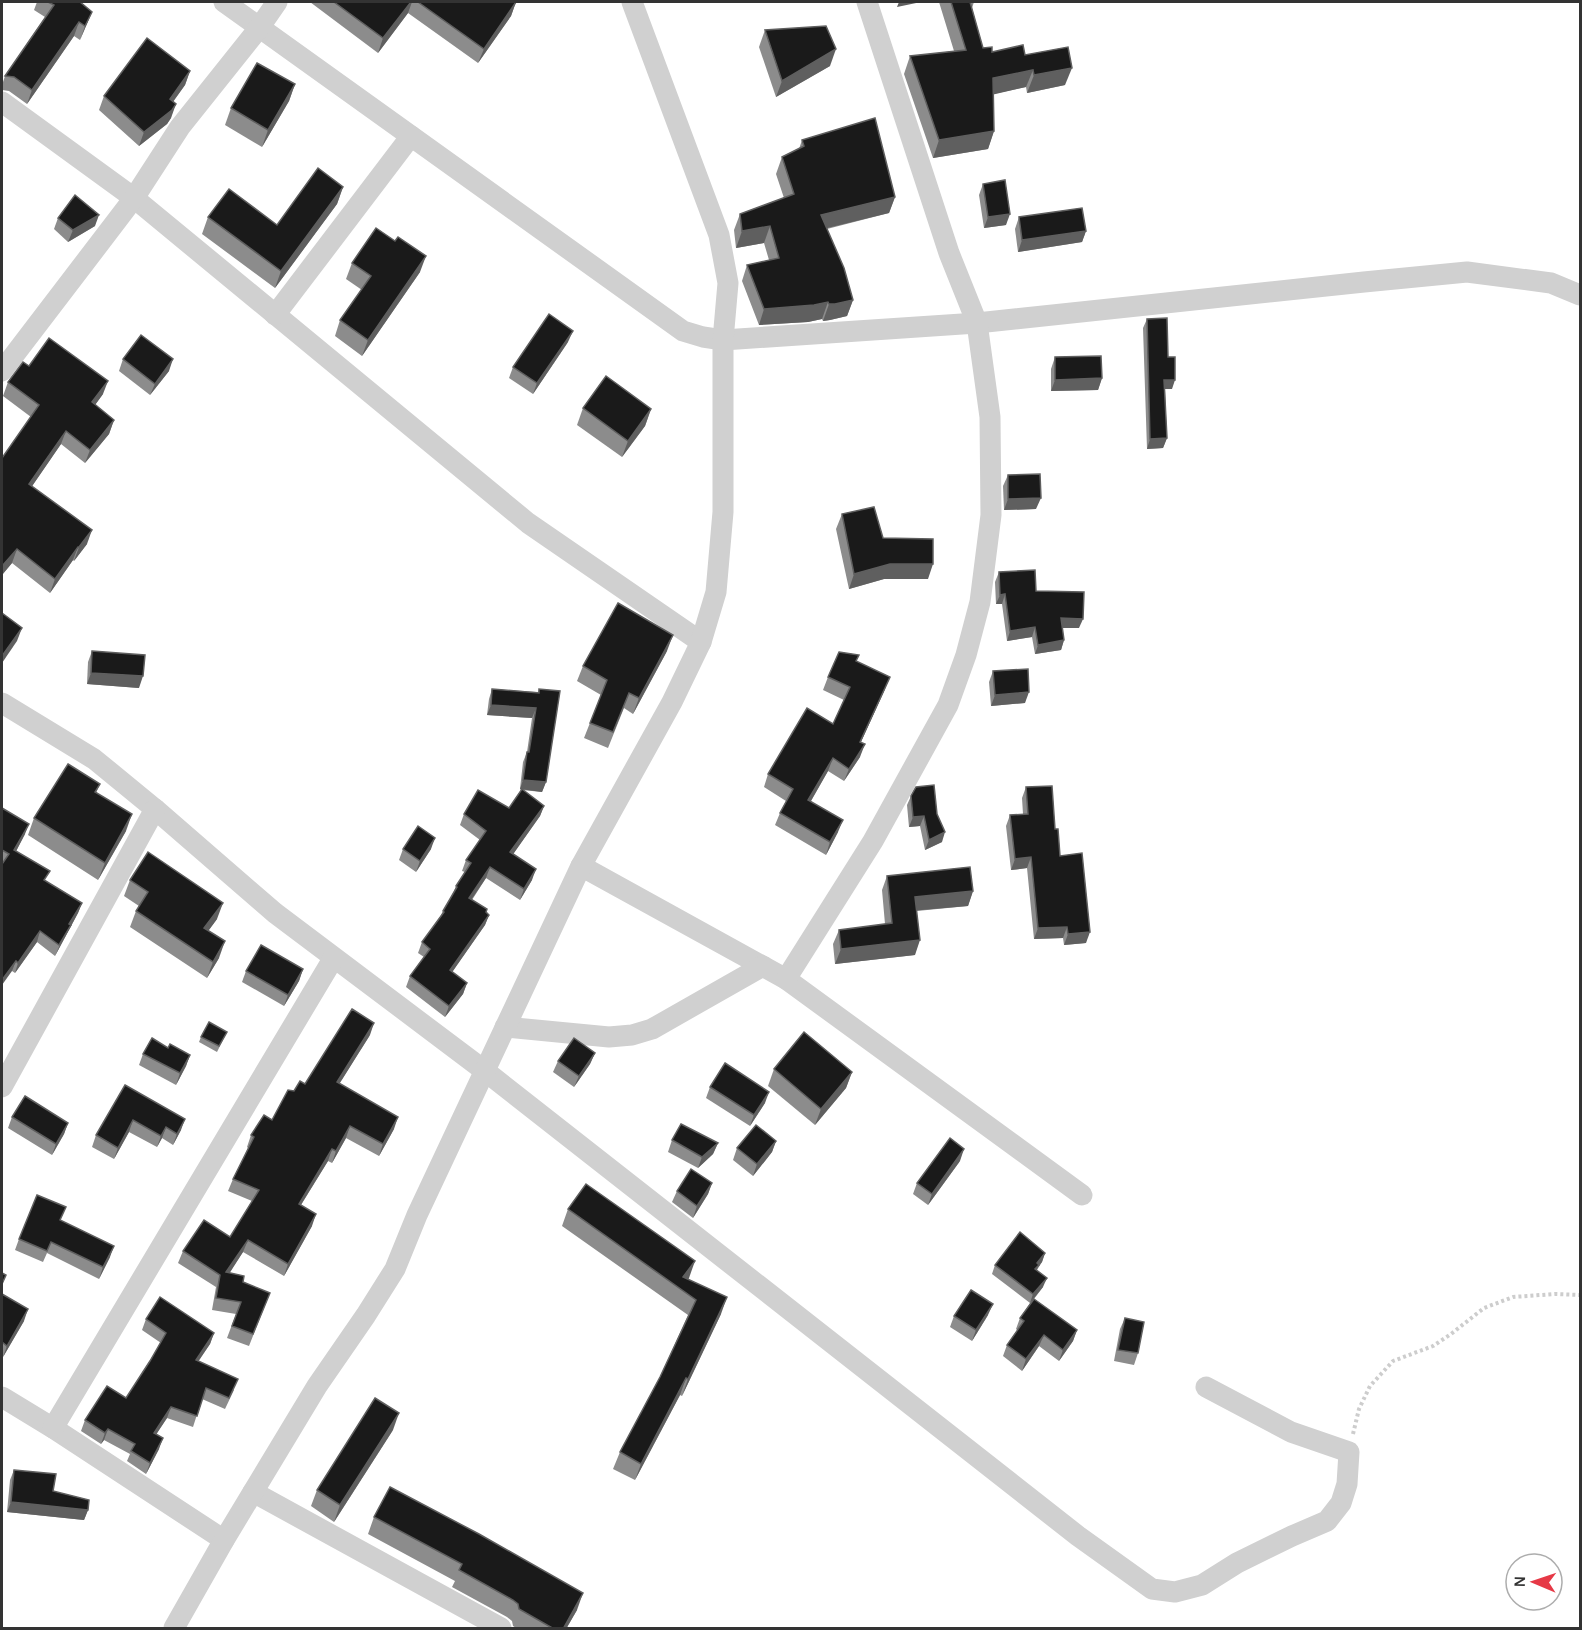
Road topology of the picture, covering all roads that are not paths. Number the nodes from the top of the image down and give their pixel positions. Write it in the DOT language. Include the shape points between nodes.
graph roads {
  1 [pos="224,2"];
  2 [pos="277,2"];
  3 [pos="632,2"];
  4 [pos="867,2"];
  5 [pos="259,28"];
  6 [pos="2,102"];
  7 [pos="411,136"];
  8 [pos="134,198"];
  9 [pos="1581,295"];
  10 [pos="275,315"];
  11 [pos="977,323"];
  12 [pos="723,340"];
  13 [pos="2,371"];
  14 [pos="701,642"];
  15 [pos="2,703"];
  16 [pos="155,809"];
  17 [pos="580,866"];
  18 [pos="333,959"];
  19 [pos="763,966"];
  20 [pos="786,979"];
  21 [pos="506,1027"];
  22 [pos="485,1071"];
  23 [pos="2,1087"];
  24 [pos="1082,1195"];
  25 [pos="1206,1387"];
  26 [pos="2,1397"];
  27 [pos="53,1428"];
  28 [pos="253,1492"];
  29 [pos="224,1540"];
  30 [pos="174,1629"];
  31 [pos="501,1629"];
  1 -- 5 [label="street"];
  2 -- 5 [label="street"];
  3 -- 12 [label="street" via="719,235 728,283"];
  4 -- 11 [label="street" via="949,253"];
  5 -- 7 [label="street"];
  5 -- 8 [label="street" via="180,127"];
  6 -- 8 [label="street"];
  7 -- 10 [label="street"];
  7 -- 12 [label="street" via="683,331"];
  8 -- 10 [label="street"];
  8 -- 13 [label="street"];
  9 -- 11 [label="street" via="1551,283 1467,272"];
  10 -- 14 [label="street" via="528,523"];
  11 -- 12 [label="street"];
  11 -- 20 [label="street" via="990,417 991,515 980,602 966,655 948,705 873,841"];
  12 -- 14 [label="street" via="723,512 716,592"];
  14 -- 17 [label="street" via="672,702"];
  15 -- 16 [label="street" via="94,759"];
  16 -- 18 [label="street"];
  16 -- 23 [label="street"];
  17 -- 19 [label="street"];
  17 -- 21 [label="street"];
  18 -- 22 [label="street"];
  18 -- 27 [label="street"];
  19 -- 20 [label="street"];
  19 -- 21 [label="street" via="652,1029 632,1035"];
  20 -- 24 [label="street"];
  21 -- 22 [label="street"];
  22 -- 25 [label="street" via="1078,1536 1152,1589 1175,1592 1202,1585 1238,1563 1327,1521 1341,1503 1347,1484 1349,1452 1291,1432"];
  22 -- 28 [label="street" via="395,1269 316,1386"];
  26 -- 27 [label="street"];
  27 -- 29 [label="street"];
  28 -- 29 [label="street"];
  28 -- 31 [label="street"];
  29 -- 30 [label="street"];
}
